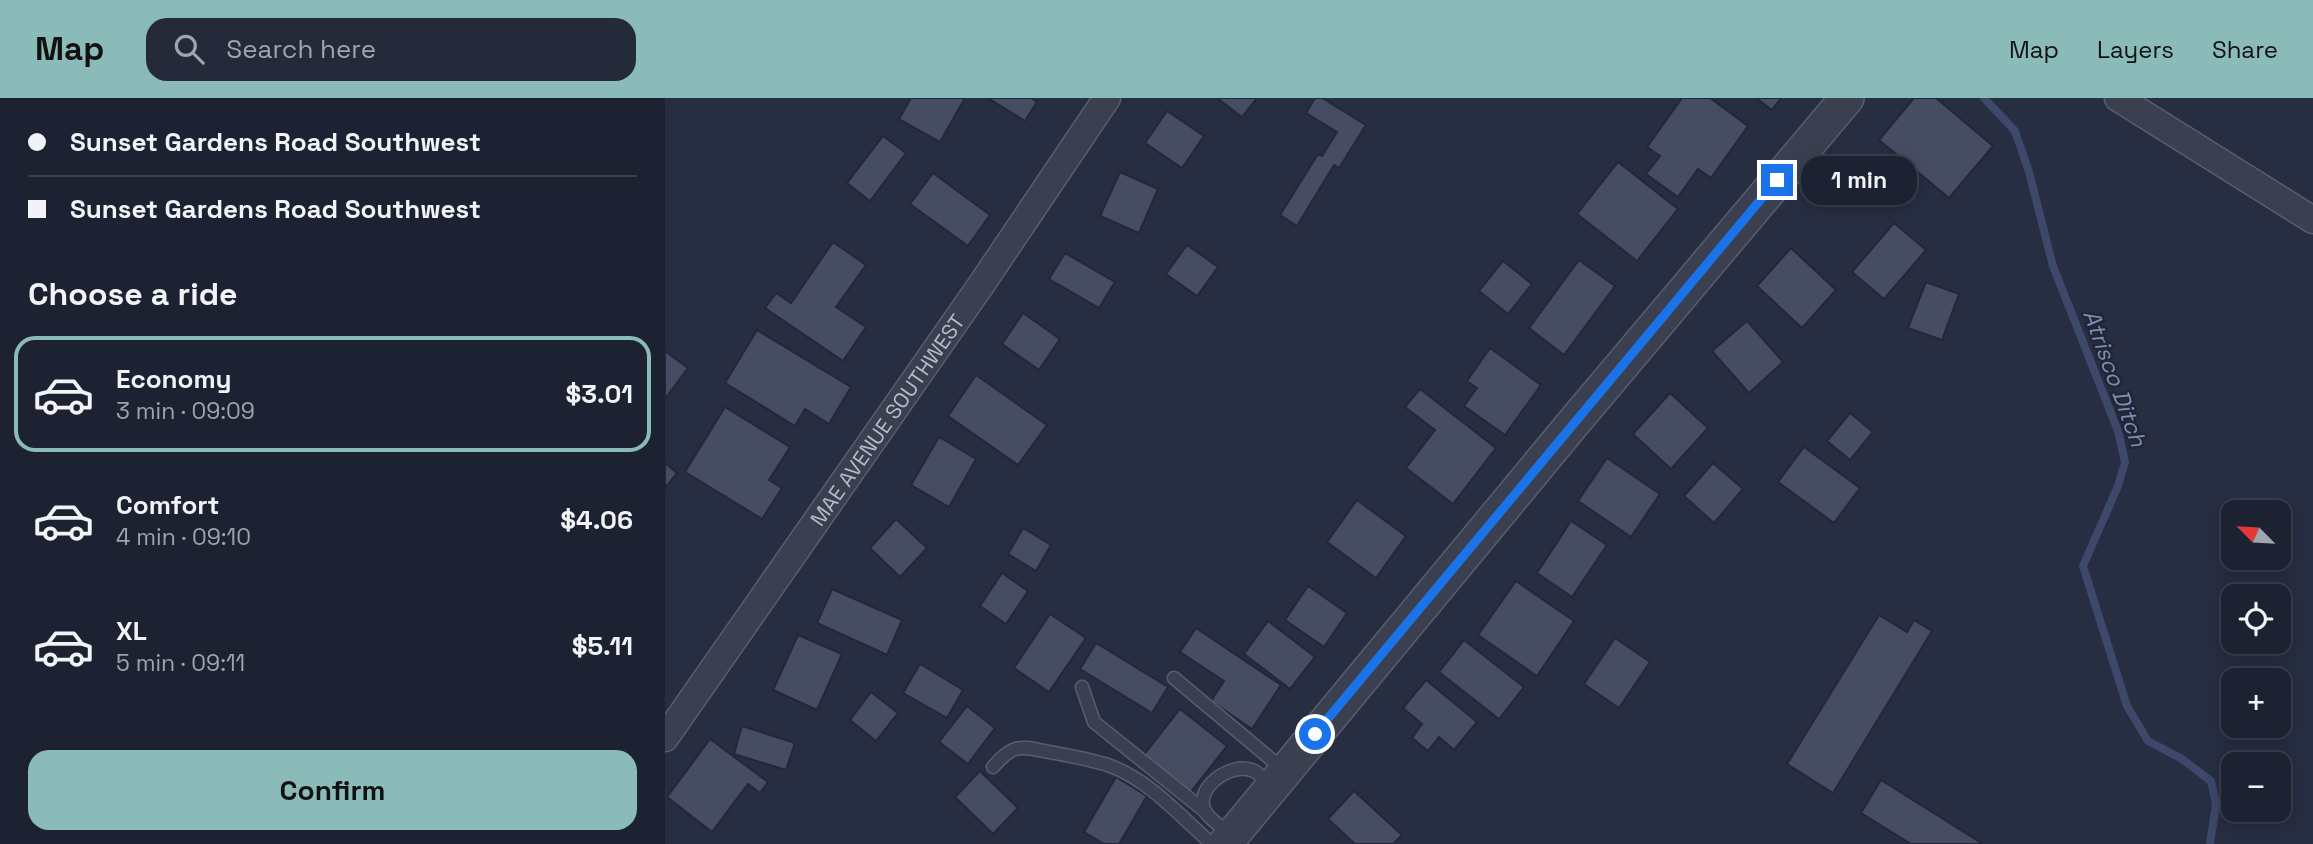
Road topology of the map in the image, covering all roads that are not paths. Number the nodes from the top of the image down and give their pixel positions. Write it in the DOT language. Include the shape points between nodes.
graph roads {
  1 [pos="1107,98"];
  2 [pos="1847,98"];
  3 [pos="2118,98"];
  4 [pos="2313,220"];
  5 [pos="1174,678"];
  6 [pos="1082,687"];
  7 [pos="665,738"];
  8 [pos="993,767"];
  9 [pos="1279,779"];
  10 [pos="1206,812"];
  11 [pos="1223,841"];
  1 -- 7 [label="street, MAE AVENUE SOUTHWEST"];
  2 -- 9 [label="street"];
  3 -- 4 [label="street"];
  5 -- 9 [label="lane"];
  6 -- 10 [label="lane" via="1094,722"];
  8 -- 11 [label="lane" via="1006,752 1019,747 1113,767"];
  9 -- 10 [label="lane" via="1254,771 1223,772 1206,793"];
  9 -- 11 [label="street"];
  10 -- 11 [label="lane"];
}
